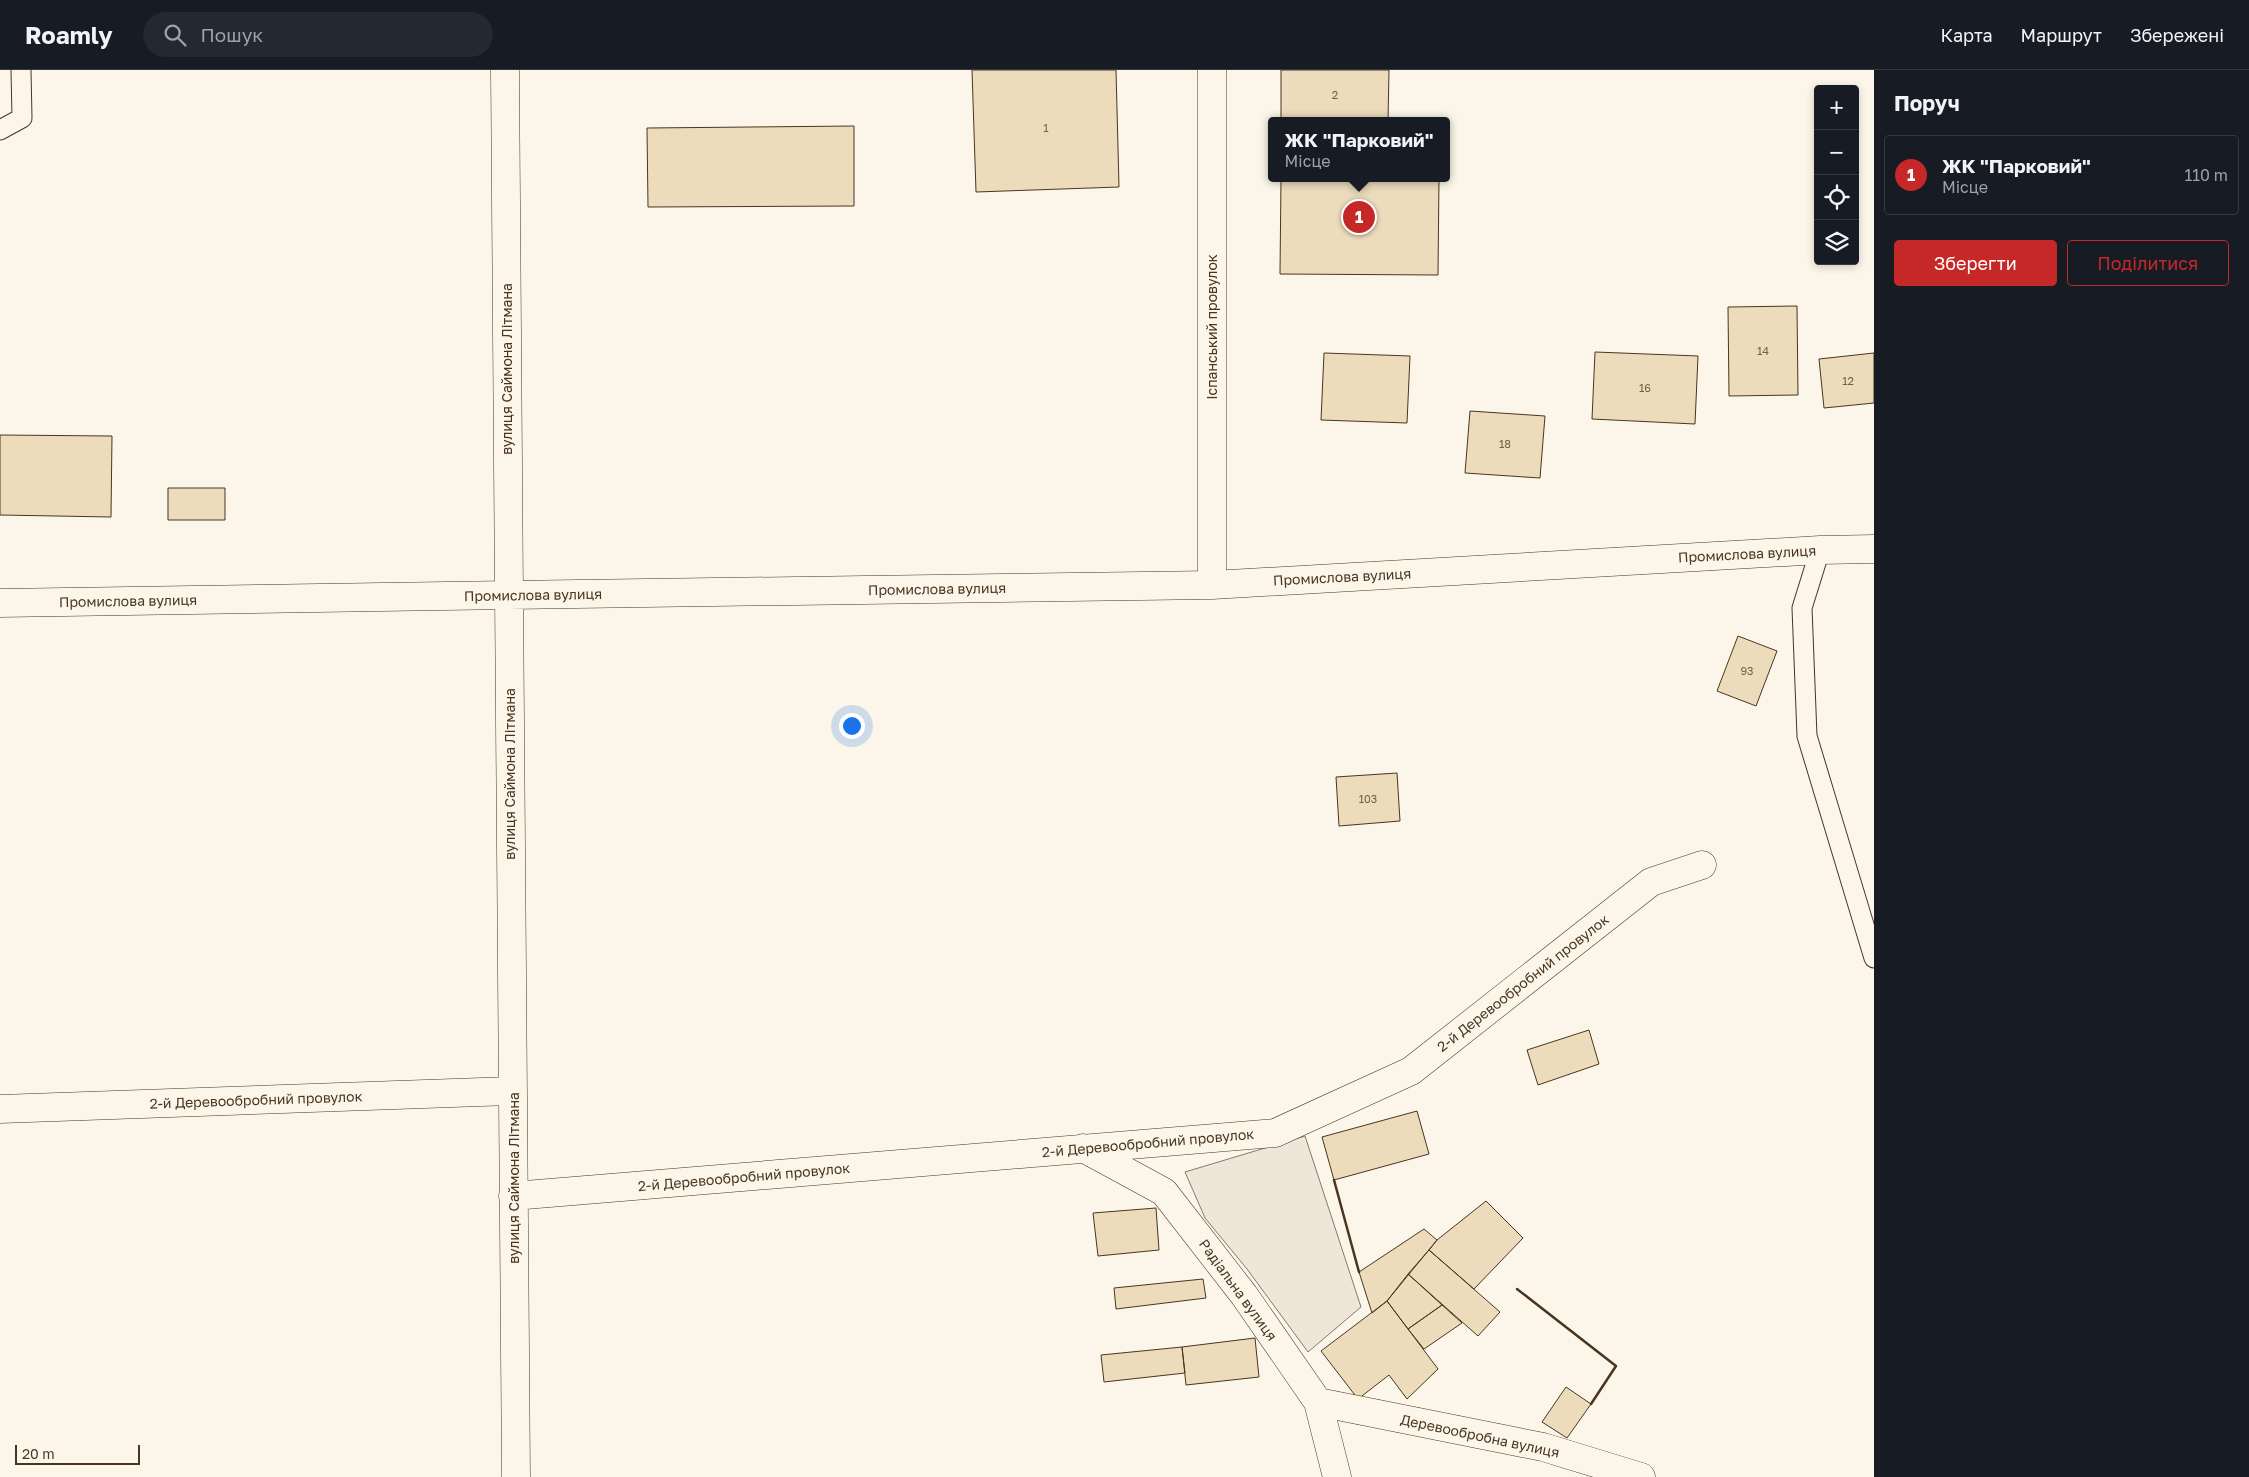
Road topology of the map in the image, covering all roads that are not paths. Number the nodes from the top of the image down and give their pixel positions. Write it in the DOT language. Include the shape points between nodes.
graph roads {
  1 [pos="21,70"];
  2 [pos="505,70"];
  3 [pos="1212,70"];
  4 [pos="0,130"];
  5 [pos="1874,549"];
  6 [pos="1820,550"];
  7 [pos="1212,584"];
  8 [pos="509,595"];
  9 [pos="0,602"];
  10 [pos="1702,865"];
  11 [pos="1874,958"];
  12 [pos="513,1091"];
  13 [pos="0,1108"];
  14 [pos="1084,1148"];
  15 [pos="514,1196"];
  16 [pos="1318,1402"];
  17 [pos="516,1477"];
  18 [pos="1337,1477"];
  19 [pos="1641,1477"];
  1 -- 4 [label="lane" via="22,118"];
  2 -- 8 [label="street, вулиця Саймона Літмана"];
  3 -- 7 [label="street, Іспанський провулок"];
  5 -- 6 [label="street, Промислова вулиця"];
  6 -- 7 [label="street, Промислова вулиця"];
  6 -- 11 [label="lane" via="1802,608 1807,736"];
  7 -- 8 [label="street, Промислова вулиця"];
  8 -- 9 [label="street, Промислова вулиця"];
  8 -- 12 [label="street, вулиця Саймона Літмана"];
  10 -- 14 [label="street, 2-й Деревообробний провулок" via="1652,882 1411,1071 1276,1133"];
  12 -- 13 [label="street, 2-й Деревообробний провулок"];
  12 -- 15 [label="street, вулиця Саймона Літмана"];
  14 -- 15 [label="street, 2-й Деревообробний провулок"];
  14 -- 16 [label="street, Радіальна вулиця" via="1164,1192 1244,1296"];
  15 -- 17 [label="street, вулиця Саймона Літмана"];
  16 -- 18 [label="street, Радіальна вулиця"];
  16 -- 19 [label="street, Деревообробна вулиця" via="1543,1447"];
}
